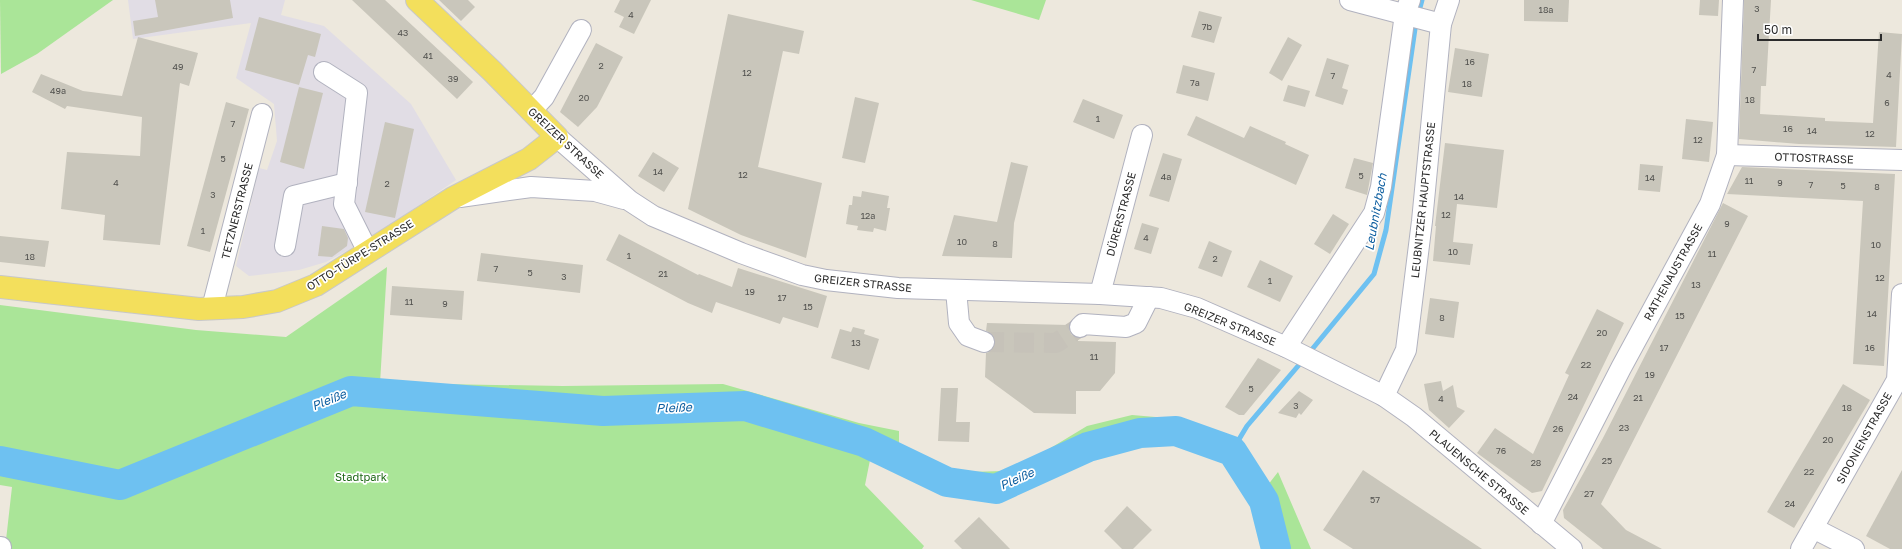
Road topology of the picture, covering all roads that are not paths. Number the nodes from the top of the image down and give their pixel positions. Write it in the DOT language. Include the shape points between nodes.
graph roads {
  1 [pos="417,0"];
  2 [pos="1350,0"];
  3 [pos="1449,0"];
  4 [pos="1733,0"];
  5 [pos="1419,15"];
  6 [pos="580,30"];
  7 [pos="324,72"];
  8 [pos="531,111"];
  9 [pos="262,114"];
  10 [pos="1142,135"];
  11 [pos="557,137"];
  12 [pos="1727,155"];
  13 [pos="1902,160"];
  14 [pos="346,183"];
  15 [pos="453,198"];
  16 [pos="630,201"];
  17 [pos="285,246"];
  18 [pos="368,252"];
  19 [pos="0,287"];
  20 [pos="956,290"];
  21 [pos="1100,294"];
  22 [pos="1902,294"];
  23 [pos="1149,297"];
  24 [pos="212,308"];
  25 [pos="1080,327"];
  26 [pos="984,342"];
  27 [pos="1290,349"];
  28 [pos="1384,396"];
  29 [pos="1541,524"];
  30 [pos="1813,528"];
  31 [pos="1572,549"];
  32 [pos="1801,549"];
  33 [pos="1854,549"];
  1 -- 8 [label="main road, GREIZER STRASSE"];
  2 -- 5 [label="street"];
  3 -- 5 [label="street, LEUBNITZER HAUPTSTRASSE"];
  4 -- 12 [label="street, RATHENAUSTRASSE"];
  5 -- 27 [label="street, LEUBNITZER HAUPTSTRASSE" via="1374,213"];
  5 -- 28 [label="street, LEUBNITZER HAUPTSTRASSE" via="1422,221 1406,350"];
  6 -- 8 [label="street" via="544,97"];
  7 -- 14 [label="street" via="357,94"];
  8 -- 11 [label="main road, GREIZER STRASSE"];
  9 -- 24 [label="street, TETZNERSTRASSE"];
  10 -- 21 [label="street, DÜRERSTRASSE"];
  11 -- 15 [label="main road, OTTO-TÜRPE-STRASSE" via="529,159"];
  11 -- 16 [label="street, GREIZER STRASSE"];
  12 -- 13 [label="street, OTTOSTRASSE"];
  12 -- 29 [label="street, RATHENAUSTRASSE" via="1710,204 1621,368"];
  14 -- 17 [label="street" via="294,196"];
  14 -- 18 [label="street" via="344,204"];
  15 -- 16 [label="street" via="531,187 595,191"];
  15 -- 18 [label="main road, OTTO-TÜRPE-STRASSE"];
  16 -- 20 [label="street, GREIZER STRASSE" via="653,216 741,253 802,275 898,288"];
  18 -- 24 [label="main road, OTTO-TÜRPE-STRASSE" via="316,285 277,301 256,306"];
  19 -- 24 [label="main road, OTTO-TÜRPE-STRASSE" via="199,309"];
  20 -- 21 [label="street, GREIZER STRASSE"];
  20 -- 26 [label="street" via="959,323 968,336"];
  21 -- 23 [label="street, GREIZER STRASSE"];
  22 -- 30 [label="street, SIDONIENSTRASSE" via="1897,380"];
  23 -- 25 [label="street" via="1136,323 1126,327 1083,324"];
  23 -- 27 [label="street, GREIZER STRASSE" via="1197,308"];
  27 -- 28 [label="street, GREIZER STRASSE"];
  28 -- 29 [label="street, PLAUENSCHE STRASSE" via="1414,417"];
  29 -- 31 [label="street, PLAUENSCHE STRASSE"];
  30 -- 32 [label="street, SIDONIENSTRASSE"];
  30 -- 33 [label="street"];
}
